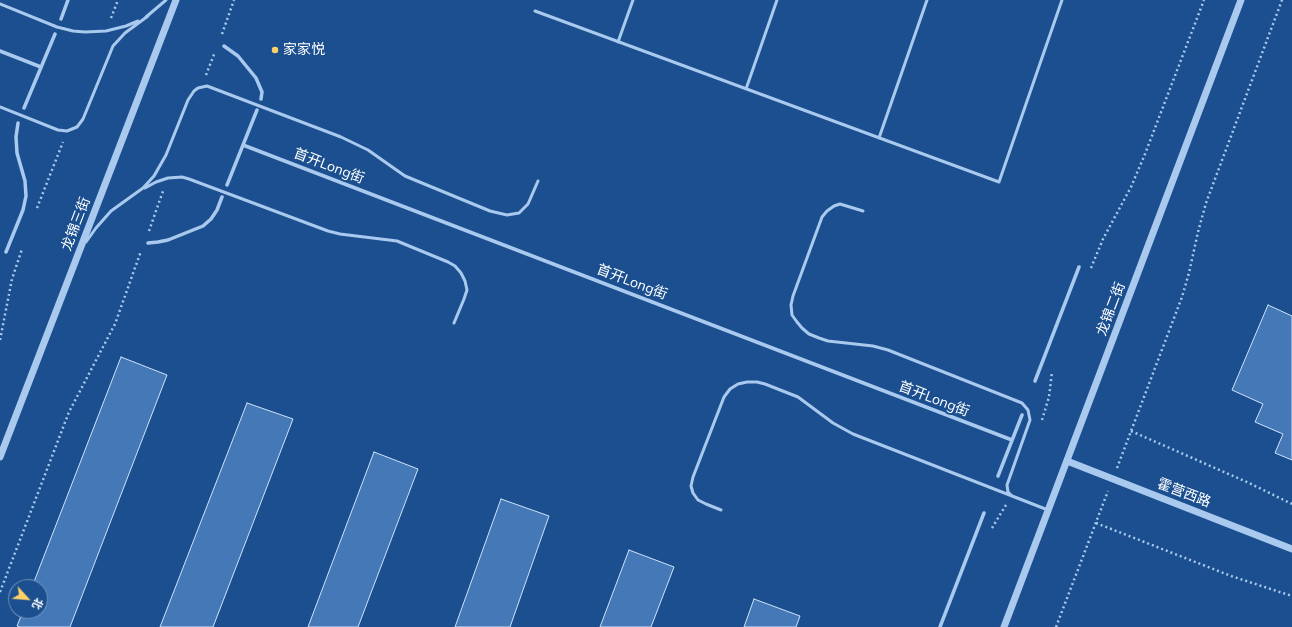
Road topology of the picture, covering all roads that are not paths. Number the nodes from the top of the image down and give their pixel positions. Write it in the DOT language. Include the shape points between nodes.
graph roads {
  1 [pos="68,0"];
  2 [pos="166,0"];
  3 [pos="176,0"];
  4 [pos="633,0"];
  5 [pos="777,0"];
  6 [pos="926,0"];
  7 [pos="1062,0"];
  8 [pos="1241,0"];
  9 [pos="0,4"];
  10 [pos="535,12"];
  11 [pos="148,16"];
  12 [pos="61,19"];
  13 [pos="55,34"];
  14 [pos="618,42"];
  15 [pos="224,46"];
  16 [pos="0,51"];
  17 [pos="41,67"];
  18 [pos="746,89"];
  19 [pos="261,99"];
  20 [pos="0,107"];
  21 [pos="24,108"];
  22 [pos="257,110"];
  23 [pos="18,123"];
  24 [pos="879,138"];
  25 [pos="243,145"];
  26 [pos="538,181"];
  27 [pos="227,185"];
  28 [pos="137,193"];
  29 [pos="222,197"];
  30 [pos="864,211"];
  31 [pos="148,243"];
  32 [pos="6,252"];
  33 [pos="1079,267"];
  34 [pos="70,274"];
  35 [pos="454,323"];
  36 [pos="1040,367"];
  37 [pos="1046,369"];
  38 [pos="1035,381"];
  39 [pos="1022,415"];
  40 [pos="1012,440"];
  41 [pos="0,457"];
  42 [pos="1067,462"];
  43 [pos="998,476"];
  44 [pos="1012,496"];
  45 [pos="721,510"];
  46 [pos="1048,510"];
  47 [pos="984,513"];
  48 [pos="976,535"];
  49 [pos="982,537"];
  50 [pos="1292,549"];
  51 [pos="940,627"];
  52 [pos="1004,627"];
  1 -- 12 [label="street"];
  2 -- 11 [label="lane"];
  3 -- 34 [label="street, 龙锦三街"];
  4 -- 14 [label="lane"];
  5 -- 18 [label="lane"];
  6 -- 24 [label="lane"];
  7 -- 24 [label="lane" via="999,182"];
  8 -- 42 [label="street, 龙锦二街"];
  9 -- 11 [label="lane" via="65,29 85,32 106,31 126,26"];
  10 -- 14 [label="lane"];
  11 -- 20 [label="lane" via="125,33 113,46 83,119 77,127 67,131 58,130"];
  13 -- 17 [label="street"];
  14 -- 18 [label="lane"];
  15 -- 19 [label="street" via="238,56 256,78 262,92"];
  16 -- 17 [label="street"];
  17 -- 21 [label="street"];
  18 -- 24 [label="lane"];
  22 -- 25 [label="street"];
  23 -- 32 [label="street" via="16,152 26,196"];
  25 -- 27 [label="street"];
  25 -- 40 [label="street, 首开Long街"];
  26 -- 28 [label="lane" via="523,210 513,215 498,214 405,176 368,150 341,137 211,87 202,86 194,90 188,100 163,162 149,182"];
  28 -- 34 [label="lane" via="111,211 96,228 83,246"];
  28 -- 35 [label="lane" via="156,182 182,177 328,231 397,241 448,262 461,273 466,290"];
  29 -- 31 [label="street" via="217,210 203,226 168,240"];
  30 -- 44 [label="lane" via="840,204 827,210 822,217 793,296 792,314 802,328 819,338 888,350 1022,403 1028,410 1030,420 1007,485"];
  33 -- 36 [label="street"];
  34 -- 41 [label="street, 龙锦三街"];
  36 -- 37 [label="street"];
  36 -- 38 [label="street"];
  39 -- 40 [label="street"];
  40 -- 43 [label="street"];
  42 -- 46 [label="street, 龙锦二街"];
  42 -- 50 [label="street, 霍营西路"];
  44 -- 45 [label="lane" via="853,434 833,423 798,397 765,384 747,382 730,389 724,398 691,486 695,497"];
  44 -- 46 [label="lane"];
  46 -- 52 [label="street, 龙锦二街"];
  47 -- 48 [label="street"];
  48 -- 49 [label="street"];
  48 -- 51 [label="street"];
}
